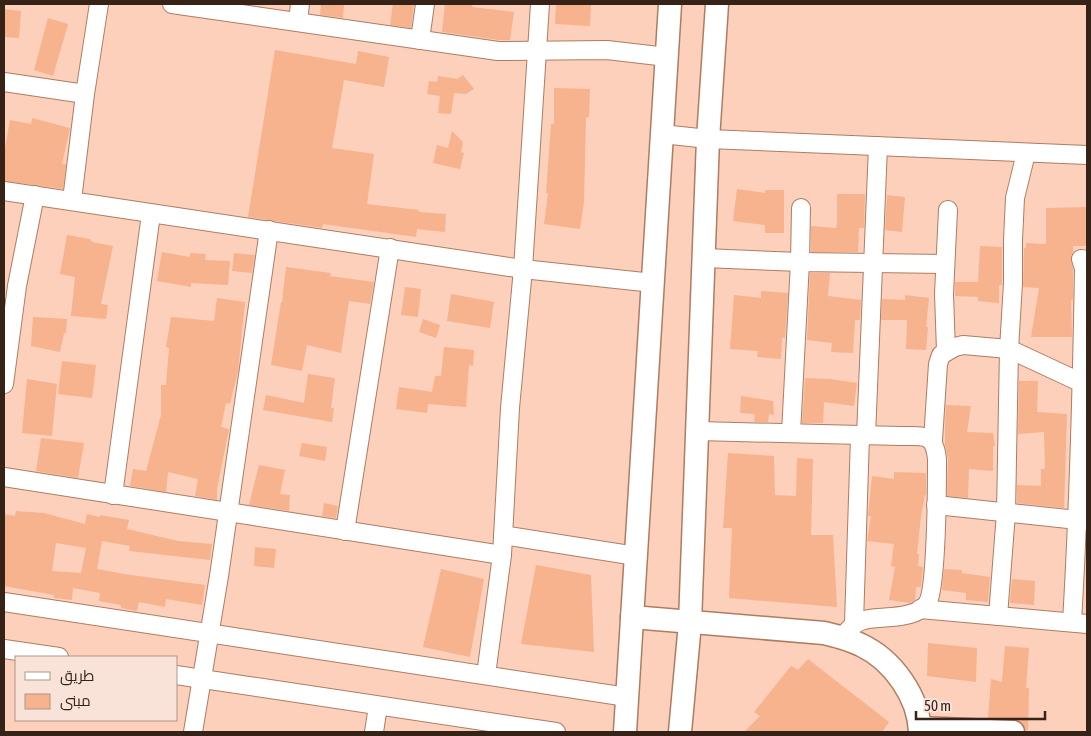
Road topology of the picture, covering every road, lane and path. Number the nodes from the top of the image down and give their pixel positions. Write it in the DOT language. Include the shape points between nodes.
graph roads {
  1 [pos="99,4"];
  2 [pos="179,4"];
  3 [pos="300,4"];
  4 [pos="425,4"];
  5 [pos="540,4"];
  6 [pos="670,4"];
  7 [pos="717,4"];
  8 [pos="298,21"];
  9 [pos="420,40"];
  10 [pos="538,52"];
  11 [pos="667,56"];
  12 [pos="4,82"];
  13 [pos="85,94"];
  14 [pos="662,134"];
  15 [pos="708,139"];
  16 [pos="878,146"];
  17 [pos="1026,153"];
  18 [pos="1087,155"];
  19 [pos="4,191"];
  20 [pos="35,195"];
  21 [pos="72,200"];
  22 [pos="802,208"];
  23 [pos="948,210"];
  24 [pos="151,214"];
  25 [pos="269,230"];
  26 [pos="390,248"];
  27 [pos="704,258"];
  28 [pos="1087,260"];
  29 [pos="800,262"];
  30 [pos="872,262"];
  31 [pos="945,264"];
  32 [pos="523,269"];
  33 [pos="653,283"];
  34 [pos="1008,349"];
  35 [pos="946,351"];
  36 [pos="1085,383"];
  37 [pos="4,384"];
  38 [pos="698,431"];
  39 [pos="791,433"];
  40 [pos="863,436"];
  41 [pos="933,440"];
  42 [pos="4,477"];
  43 [pos="113,494"];
  44 [pos="936,506"];
  45 [pos="228,513"];
  46 [pos="1006,513"];
  47 [pos="1083,521"];
  48 [pos="344,531"];
  49 [pos="503,535"];
  50 [pos="502,555"];
  51 [pos="636,556"];
  52 [pos="4,602"];
  53 [pos="920,610"];
  54 [pos="998,616"];
  55 [pos="632,617"];
  56 [pos="690,623"];
  57 [pos="1080,623"];
  58 [pos="848,630"];
  59 [pos="210,634"];
  60 [pos="4,649"];
  61 [pos="52,656"];
  62 [pos="178,675"];
  63 [pos="486,675"];
  64 [pos="201,679"];
  65 [pos="627,697"];
  66 [pos="378,706"];
  67 [pos="920,730"];
  68 [pos="193,732"];
  69 [pos="374,732"];
  70 [pos="556,732"];
  71 [pos="624,732"];
  72 [pos="680,732"];
  73 [pos="1013,732"];
  1 -- 13 [label="street"];
  2 -- 8 [label="street"];
  3 -- 8 [label="street"];
  4 -- 9 [label="street"];
  5 -- 10 [label="street"];
  6 -- 11 [label="street"];
  7 -- 15 [label="street"];
  8 -- 9 [label="street"];
  9 -- 10 [label="street" via="498,51"];
  10 -- 11 [label="street" via="607,50"];
  10 -- 32 [label="street"];
  11 -- 14 [label="street"];
  12 -- 13 [label="street"];
  13 -- 21 [label="street"];
  14 -- 15 [label="street"];
  14 -- 33 [label="street"];
  15 -- 16 [label="street"];
  15 -- 27 [label="street"];
  16 -- 17 [label="street"];
  16 -- 30 [label="street"];
  17 -- 18 [label="street"];
  17 -- 34 [label="street" via="1015,198"];
  19 -- 20 [label="street"];
  20 -- 21 [label="street"];
  20 -- 37 [label="street" via="17,286"];
  21 -- 24 [label="street"];
  22 -- 29 [label="street"];
  23 -- 31 [label="street"];
  24 -- 25 [label="street"];
  24 -- 43 [label="street"];
  25 -- 26 [label="street"];
  25 -- 45 [label="street"];
  26 -- 32 [label="street"];
  26 -- 48 [label="street"];
  27 -- 29 [label="street"];
  27 -- 38 [label="street"];
  28 -- 36 [label="street" via="1081,259 1084,269"];
  29 -- 30 [label="street"];
  29 -- 39 [label="street"];
  30 -- 31 [label="street"];
  30 -- 40 [label="street"];
  31 -- 35 [label="street"];
  32 -- 33 [label="street"];
  32 -- 49 [label="street" via="510,408"];
  33 -- 51 [label="street"];
  34 -- 35 [label="street" via="963,345"];
  34 -- 36 [label="street"];
  34 -- 46 [label="street"];
  35 -- 41 [label="street" via="938,364"];
  36 -- 47 [label="street"];
  38 -- 39 [label="street"];
  38 -- 56 [label="street"];
  39 -- 40 [label="street"];
  40 -- 41 [label="street"];
  40 -- 58 [label="street"];
  41 -- 44 [label="street" via="938,459"];
  42 -- 43 [label="street"];
  43 -- 45 [label="street"];
  44 -- 46 [label="street"];
  44 -- 53 [label="street" via="933,579 929,600"];
  45 -- 48 [label="street"];
  45 -- 59 [label="street"];
  46 -- 47 [label="street"];
  46 -- 54 [label="street"];
  47 -- 57 [label="street"];
  48 -- 50 [label="street"];
  49 -- 50 [label="street"];
  49 -- 51 [label="street"];
  50 -- 63 [label="street"];
  51 -- 55 [label="street"];
  52 -- 59 [label="street"];
  53 -- 54 [label="street"];
  53 -- 58 [label="street" via="898,616 861,619"];
  54 -- 57 [label="street"];
  55 -- 56 [label="street"];
  55 -- 65 [label="street"];
  56 -- 58 [label="street" via="824,633"];
  56 -- 72 [label="street"];
  58 -- 67 [label="street" via="862,645 877,654 907,688"];
  59 -- 63 [label="street"];
  59 -- 64 [label="street"];
  60 -- 61 [label="street"];
  62 -- 64 [label="street"];
  63 -- 65 [label="street"];
  64 -- 66 [label="street"];
  64 -- 68 [label="street"];
  65 -- 71 [label="street"];
  66 -- 69 [label="street"];
  66 -- 70 [label="street"];
  67 -- 73 [label="street"];
}
